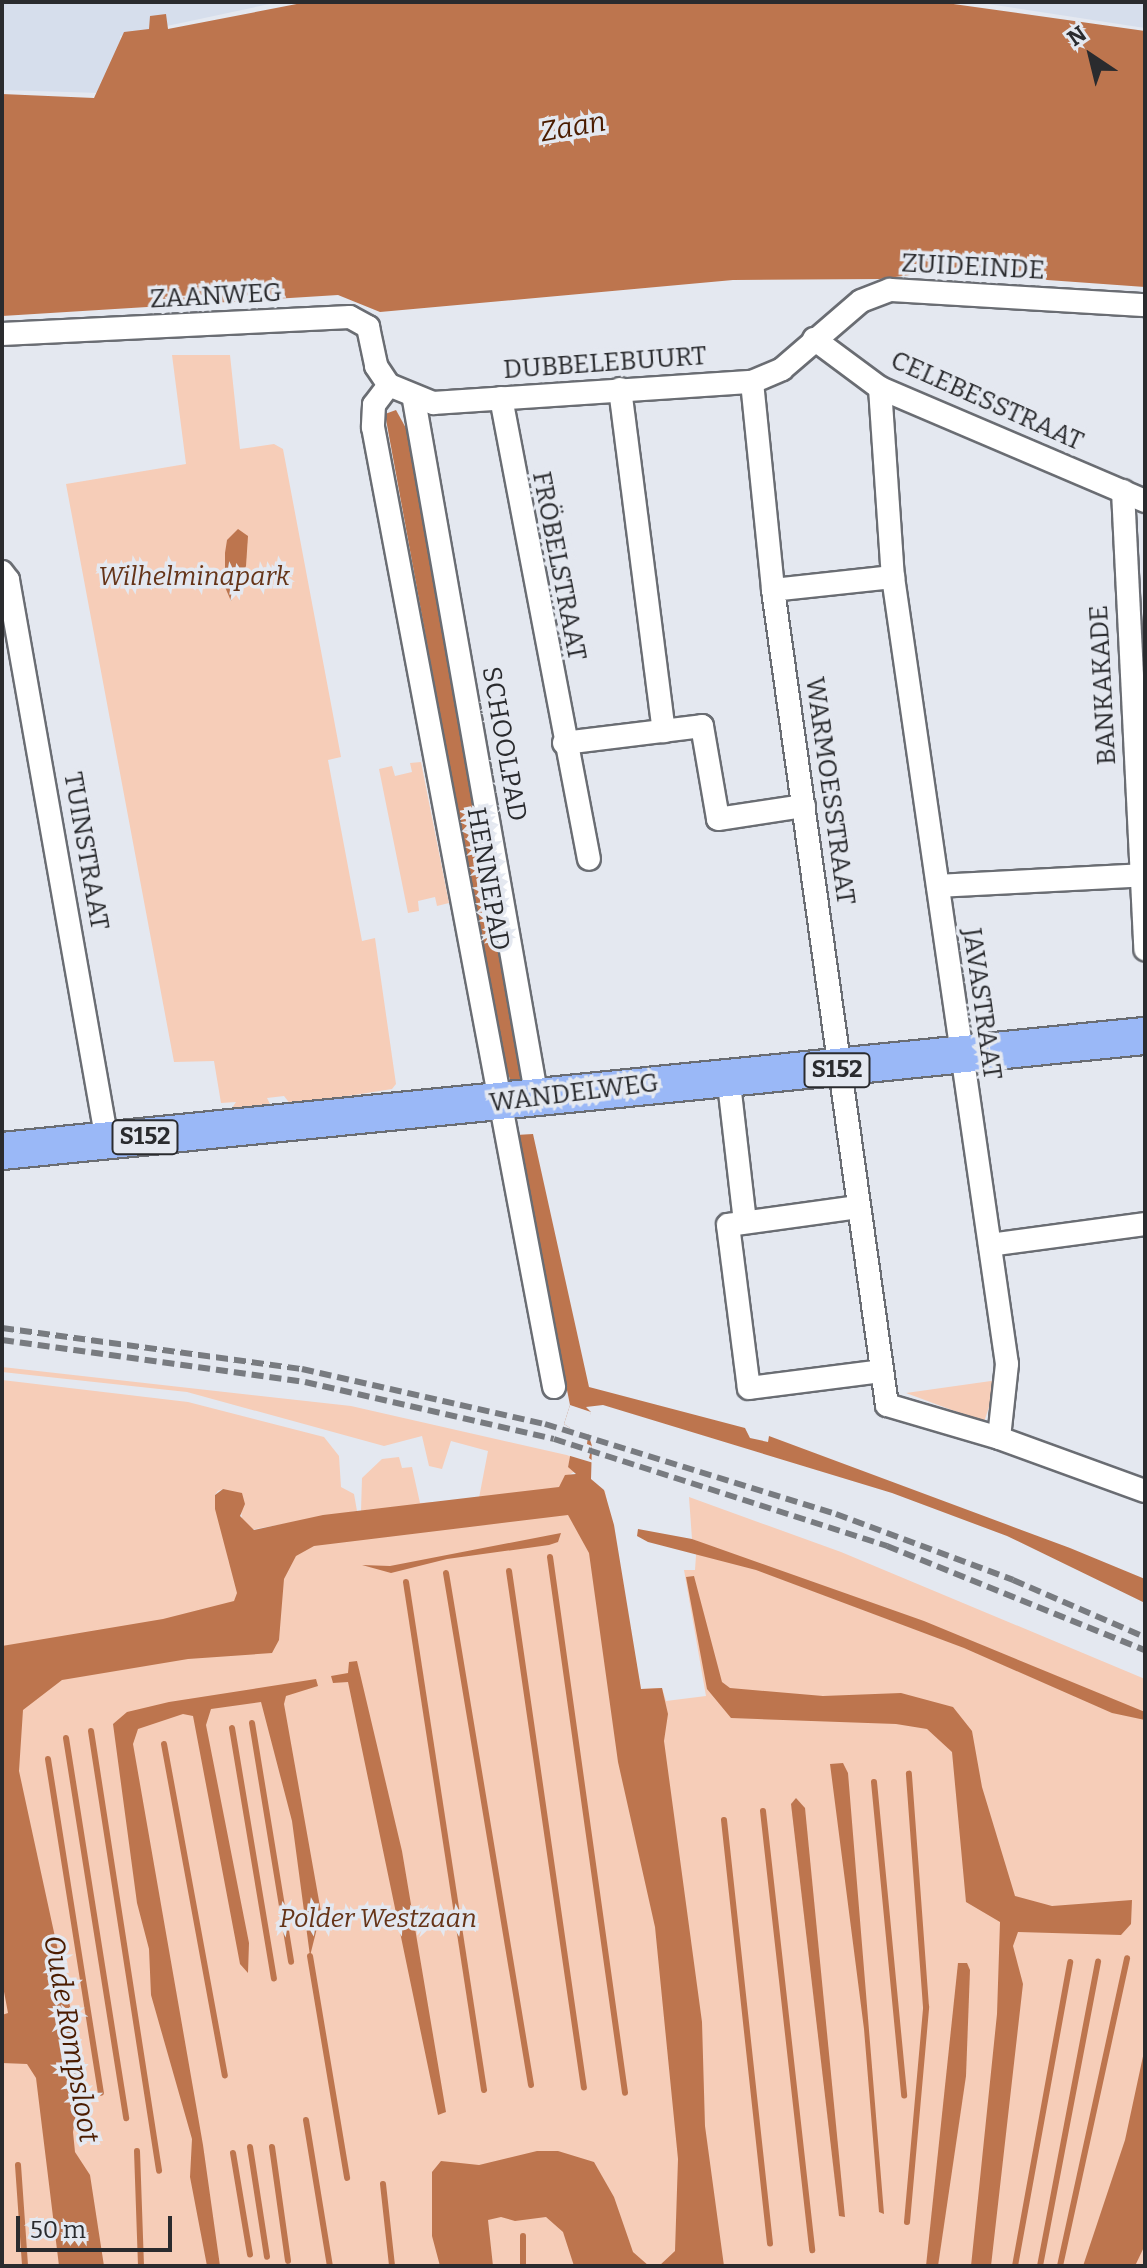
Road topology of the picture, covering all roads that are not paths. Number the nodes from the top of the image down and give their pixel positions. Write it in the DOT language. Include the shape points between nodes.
graph roads {
  1 [pos="1145,305"];
  2 [pos="2,334"];
  3 [pos="814,339"];
  4 [pos="752,382"];
  5 [pos="389,385"];
  6 [pos="880,388"];
  7 [pos="620,389"];
  8 [pos="501,398"];
  9 [pos="414,400"];
  10 [pos="1123,491"];
  11 [pos="1145,501"];
  12 [pos="2,572"];
  13 [pos="893,577"];
  14 [pos="773,590"];
  15 [pos="664,731"];
  16 [pos="564,743"];
  17 [pos="804,806"];
  18 [pos="589,859"];
  19 [pos="1142,875"];
  20 [pos="938,886"];
  21 [pos="1145,949"];
  22 [pos="1145,1036"];
  23 [pos="960,1056"];
  24 [pos="843,1070"];
  25 [pos="728,1075"];
  26 [pos="519,1100"];
  27 [pos="107,1141"];
  28 [pos="2,1151"];
  29 [pos="858,1207"];
  30 [pos="745,1222"];
  31 [pos="1145,1224"];
  32 [pos="990,1245"];
  33 [pos="882,1371"];
  34 [pos="554,1387"];
  35 [pos="999,1438"];
  36 [pos="1145,1491"];
  1 -- 3 [label="street, ZUIDEINDE" via="890,290 861,301"];
  2 -- 5 [label="street, ZAANWEG" via="350,317 368,327 376,366"];
  3 -- 4 [label="street, DUBBELEBUURT" via="782,369"];
  3 -- 6 [label="street, CELEBESSTRAAT"];
  4 -- 7 [label="street, DUBBELEBUURT"];
  4 -- 14 [label="street, WARMOESSTRAAT"];
  5 -- 9 [label="street, DUBBELEBUURT"];
  5 -- 26 [label="street, HENNEPAD" via="374,405 373,427"];
  6 -- 10 [label="street, CELEBESSTRAAT"];
  6 -- 13 [label="street, JAVASTRAAT"];
  7 -- 8 [label="street, DUBBELEBUURT"];
  7 -- 15 [label="street"];
  8 -- 9 [label="street, DUBBELEBUURT"];
  8 -- 16 [label="street, FRÖBELSTRAAT"];
  9 -- 26 [label="street, SCHOOLPAD"];
  10 -- 11 [label="street, CELEBESSTRAAT"];
  10 -- 19 [label="street, BANKAKADE"];
  12 -- 27 [label="street, TUINSTRAAT" via="14,610"];
  13 -- 14 [label="street"];
  13 -- 20 [label="street, JAVASTRAAT"];
  14 -- 17 [label="street, WARMOESSTRAAT"];
  15 -- 16 [label="street"];
  15 -- 17 [label="street" via="702,726 718,819"];
  16 -- 18 [label="street, FRÖBELSTRAAT"];
  17 -- 24 [label="street, WARMOESSTRAAT"];
  19 -- 20 [label="street"];
  19 -- 21 [label="street, BANKAKADE"];
  20 -- 23 [label="street, JAVASTRAAT"];
  22 -- 23 [label="main road, WANDELWEG / S152"];
  23 -- 24 [label="main road, WANDELWEG / S152"];
  23 -- 32 [label="street, JAVASTRAAT"];
  24 -- 25 [label="main road, WANDELWEG / S152"];
  24 -- 29 [label="street, WARMOESSTRAAT"];
  25 -- 26 [label="main road, WANDELWEG / S152"];
  25 -- 30 [label="street"];
  26 -- 27 [label="main road, WANDELWEG / S152"];
  26 -- 34 [label="street, HENNEPAD"];
  27 -- 28 [label="main road, WANDELWEG / S152"];
  29 -- 30 [label="street"];
  29 -- 33 [label="street, WARMOESSTRAAT"];
  30 -- 33 [label="street" via="728,1225 749,1388"];
  31 -- 32 [label="street"];
  32 -- 35 [label="street, JAVASTRAAT" via="1007,1364"];
  33 -- 35 [label="street, WARMOESSTRAAT" via="887,1405"];
  35 -- 36 [label="street"];
}
